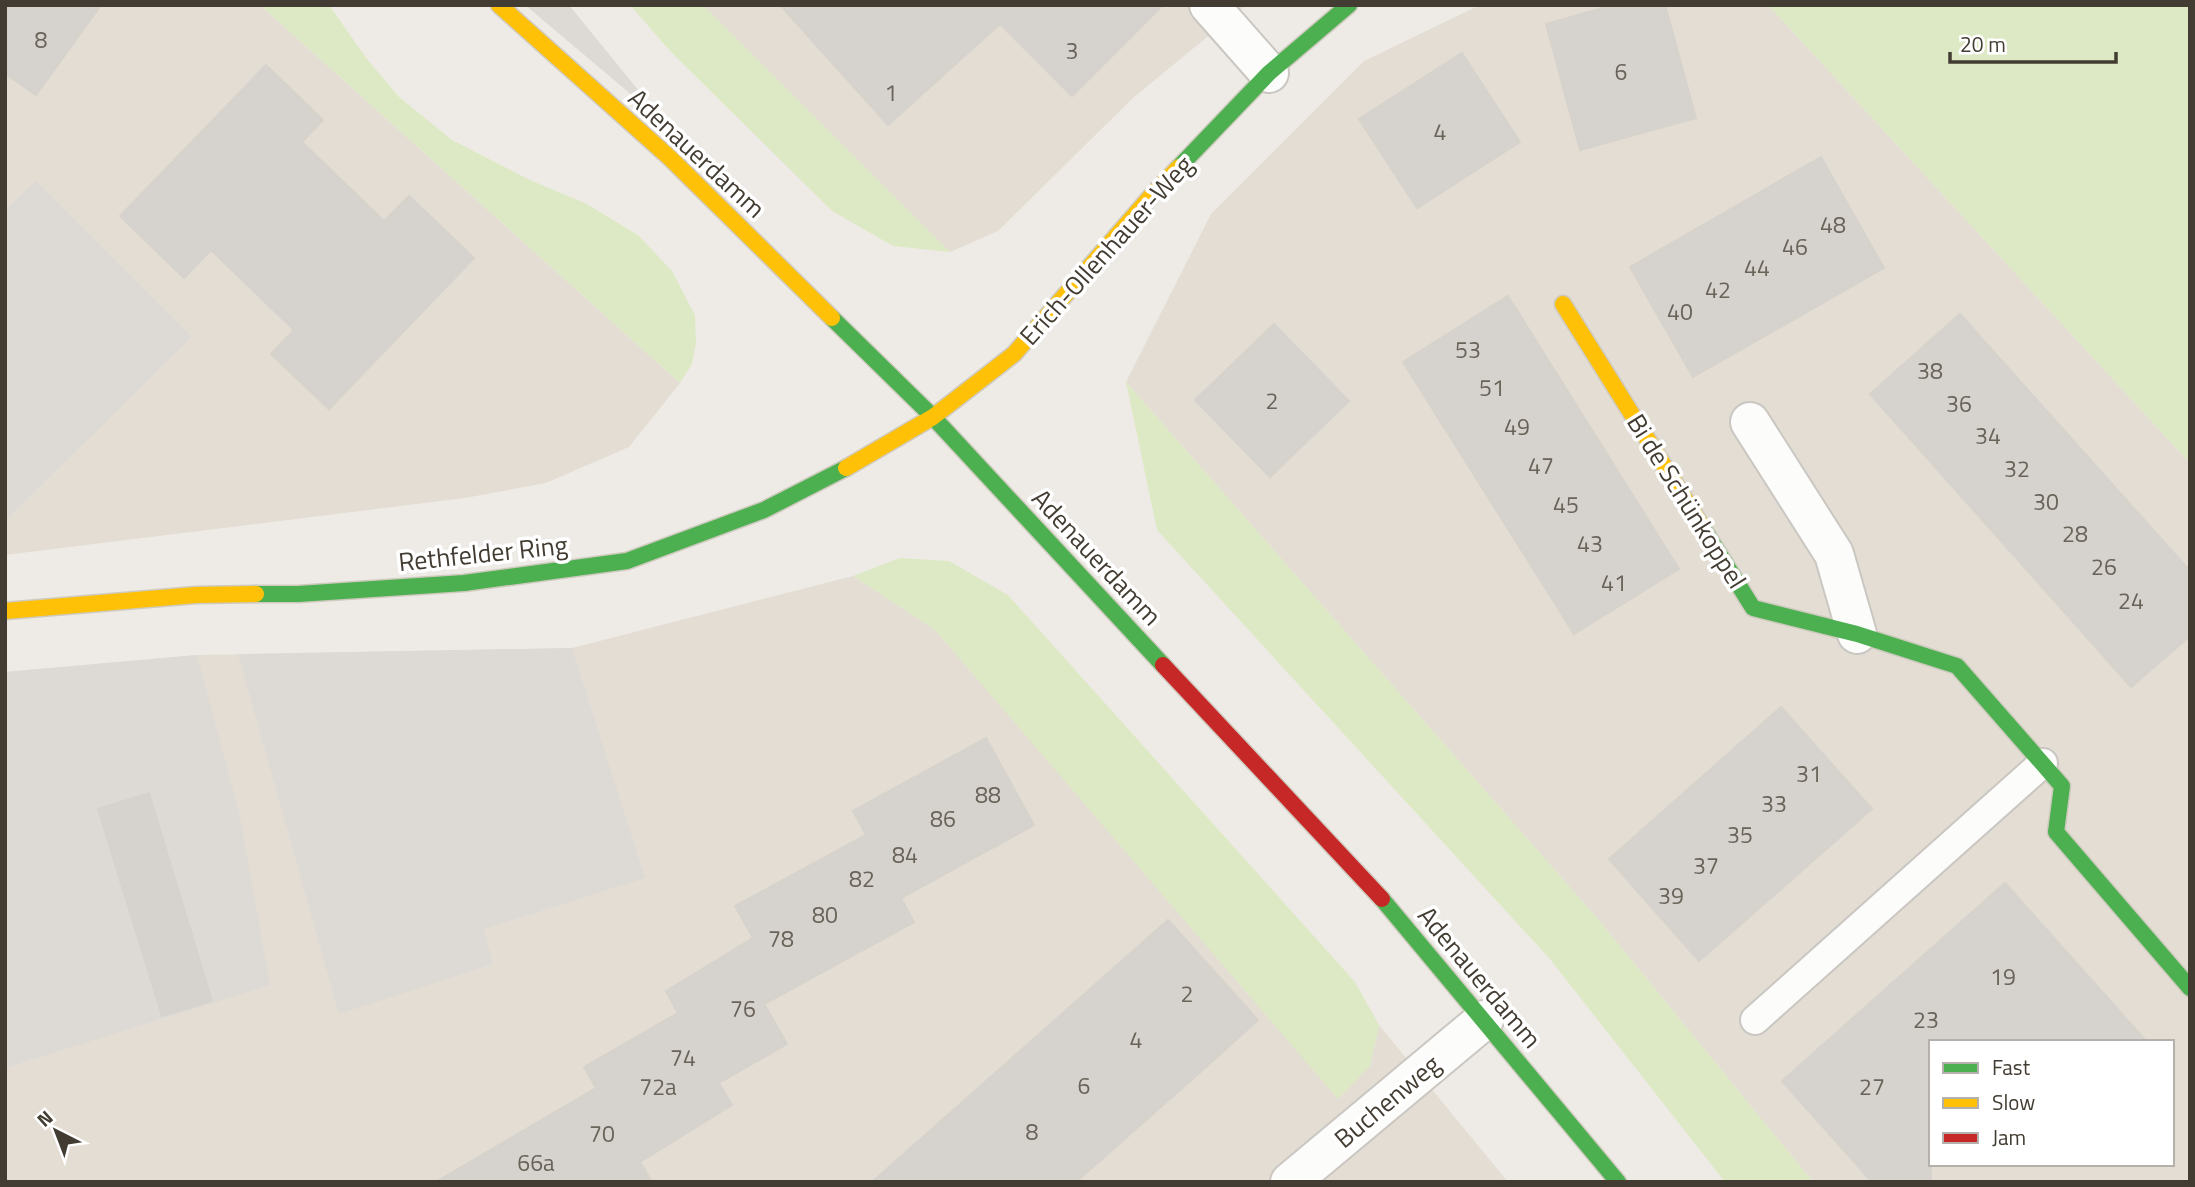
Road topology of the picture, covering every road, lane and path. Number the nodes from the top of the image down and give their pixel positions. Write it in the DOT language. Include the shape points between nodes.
graph roads {
  1 [pos="499,5"];
  2 [pos="1209,5"];
  3 [pos="1349,5"];
  4 [pos="1269,73"];
  5 [pos="1563,304"];
  6 [pos="933,416"];
  7 [pos="1750,422"];
  8 [pos="5,611"];
  9 [pos="1857,634"];
  10 [pos="2043,764"];
  11 [pos="2190,988"];
  12 [pos="1484,1020"];
  13 [pos="1755,1020"];
  14 [pos="1290,1182"];
  15 [pos="1618,1182"];
  1 -- 6 [label="street, Adenauerdamm" via="670,158"];
  2 -- 4 [label="street"];
  3 -- 4 [label="street, Erich-Ollenhauer-Weg"];
  4 -- 6 [label="street, Erich-Ollenhauer-Weg" via="1152,195 1013,354"];
  5 -- 9 [label="street, Bi de Schünkoppel" via="1754,608"];
  6 -- 8 [label="street, Rethfelder Ring" via="829,478 764,510 627,561 464,583 298,594 196,594"];
  6 -- 12 [label="street, Adenauerdamm" via="1393,911"];
  7 -- 9 [label="street" via="1834,554"];
  9 -- 10 [label="street, Bi de Schünkoppel" via="1958,666"];
  10 -- 11 [label="street, Bi de Schünkoppel" via="2062,786 2056,832"];
  10 -- 13 [label="lane"];
  12 -- 14 [label="street, Buchenweg"];
  12 -- 15 [label="street, Adenauerdamm"];
}
